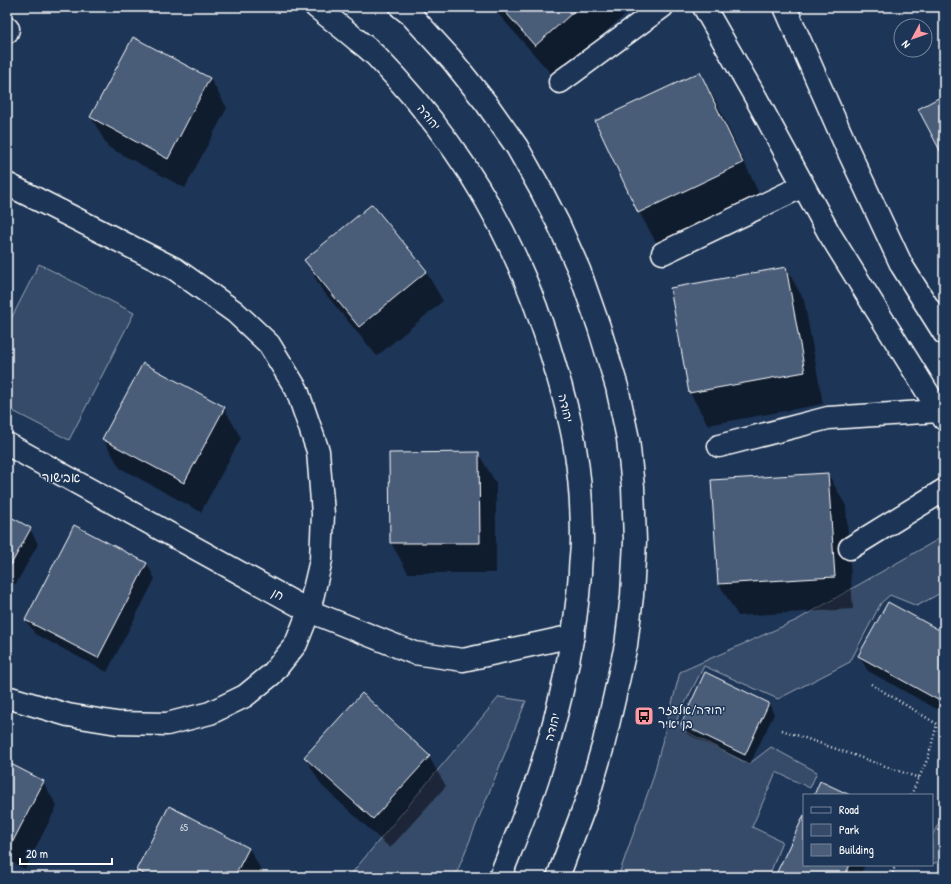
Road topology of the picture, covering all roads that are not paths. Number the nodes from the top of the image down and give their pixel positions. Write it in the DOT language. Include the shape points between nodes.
graph roads {
  1 [pos="316,7"];
  2 [pos="401,7"];
  3 [pos="662,7"];
  4 [pos="704,7"];
  5 [pos="785,7"];
  6 [pos="7,28"];
  7 [pos="7,32"];
  8 [pos="560,82"];
  9 [pos="7,184"];
  10 [pos="803,186"];
  11 [pos="663,253"];
  12 [pos="944,333"];
  13 [pos="942,412"];
  14 [pos="7,444"];
  15 [pos="719,446"];
  16 [pos="944,490"];
  17 [pos="850,548"];
  18 [pos="309,611"];
  19 [pos="573,636"];
  20 [pos="7,697"];
  21 [pos="500,877"];
  22 [pos="558,877"];
  1 -- 19 [label="street, יהודה" via="374,54 410,93 443,135 494,215 529,290 565,400 575,447 582,540"];
  2 -- 22 [label="street" via="411,15 486,102 517,147 541,190 579,270 599,327 617,387 628,439 635,541 626,644 603,746 588,797"];
  3 -- 8 [label="street"];
  4 -- 10 [label="street"];
  5 -- 12 [label="street" via="902,266"];
  6 -- 7 [label="street"];
  9 -- 18 [label="street" via="175,270 235,312 269,344 297,390 318,451 323,514 321,560"];
  10 -- 11 [label="street"];
  10 -- 13 [label="street" via="829,234"];
  13 -- 15 [label="street" via="828,418"];
  14 -- 18 [label="street, חן"];
  16 -- 17 [label="street"];
  18 -- 19 [label="street, חן" via="414,653 463,660"];
  18 -- 20 [label="street" via="296,644 272,674 244,696 210,713 167,724 117,723 68,715"];
  19 -- 21 [label="street, יהודה" via="550,739"];
}
